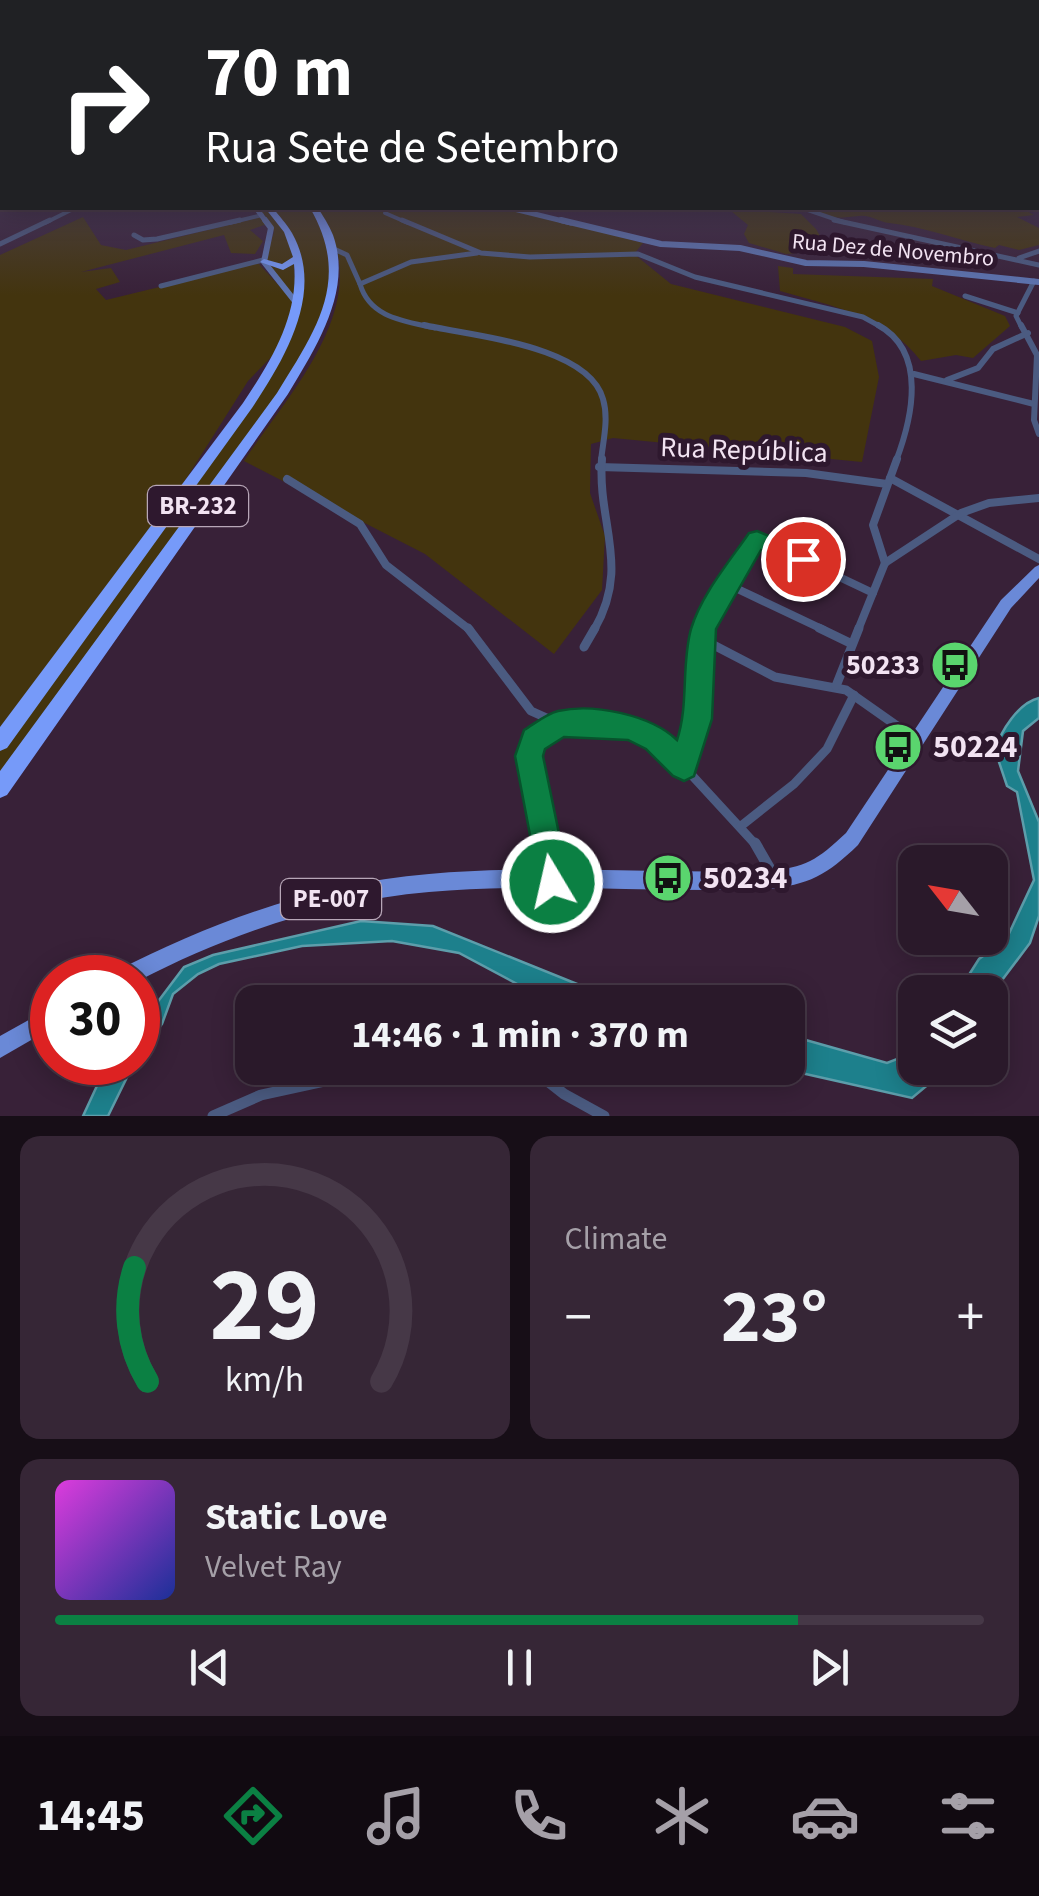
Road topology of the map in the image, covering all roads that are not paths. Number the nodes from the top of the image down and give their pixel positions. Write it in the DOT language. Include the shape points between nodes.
graph roads {
  1 [pos="70,210"];
  2 [pos="315,210"];
  3 [pos="518,210"];
  4 [pos="807,210"];
  5 [pos="266,211"];
  6 [pos="385,213"];
  7 [pos="134,235"];
  8 [pos="648,242"];
  9 [pos="0,244"];
  10 [pos="334,249"];
  11 [pos="1039,251"];
  12 [pos="480,253"];
  13 [pos="638,254"];
  14 [pos="300,257"];
  15 [pos="1019,258"];
  16 [pos="263,261"];
  17 [pos="1039,266"];
  18 [pos="1037,282"];
  19 [pos="360,284"];
  20 [pos="161,286"];
  21 [pos="964,296"];
  22 [pos="298,306"];
  23 [pos="1018,312"];
  24 [pos="1028,333"];
  25 [pos="914,374"];
  26 [pos="947,380"];
  27 [pos="1036,408"];
  28 [pos="1039,434"];
  29 [pos="600,468"];
  30 [pos="287,480"];
  31 [pos="888,481"];
  32 [pos="1039,498"];
  33 [pos="961,514"];
  34 [pos="1039,559"];
  35 [pos="885,563"];
  36 [pos="1039,570"];
  37 [pos="727,584"];
  38 [pos="873,594"];
  39 [pos="702,640"];
  40 [pos="850,643"];
  41 [pos="584,647"];
  42 [pos="836,686"];
  43 [pos="854,695"];
  44 [pos="560,724"];
  45 [pos="917,740"];
  46 [pos="0,742"];
  47 [pos="684,766"];
  48 [pos="0,788"];
  49 [pos="741,826"];
  50 [pos="775,879"];
  51 [pos="552,882"];
  52 [pos="160,958"];
  53 [pos="30,1030"];
  54 [pos="0,1048"];
  55 [pos="306,1085"];
  56 [pos="553,1085"];
  57 [pos="214,1115"];
  58 [pos="604,1116"];
  1 -- 9 [label="street"];
  2 -- 10 [label="highway, BR-232"];
  3 -- 8 [label="main road, Rua Dez de Novembro"];
  4 -- 15 [label="street"];
  5 -- 7 [label="street" via="157,239"];
  5 -- 14 [label="highway"];
  5 -- 16 [label="main road" via="271,232"];
  6 -- 12 [label="street"];
  8 -- 13 [label="street"];
  8 -- 18 [label="main road, Rua Dez de Novembro"];
  10 -- 19 [label="street" via="346,255"];
  10 -- 48 [label="highway, BR-232" via="332,296 316,339 282,394"];
  11 -- 15 [label="street"];
  12 -- 13 [label="street"];
  12 -- 19 [label="street" via="411,262"];
  13 -- 25 [label="street" via="695,277 870,320 903,348"];
  14 -- 16 [label="highway" via="282,267"];
  14 -- 22 [label="highway, BR-232"];
  15 -- 17 [label="street"];
  16 -- 20 [label="street"];
  16 -- 22 [label="main road"];
  18 -- 23 [label="street"];
  19 -- 29 [label="street" via="366,302 383,314 546,351 591,380 604,408"];
  21 -- 23 [label="street"];
  22 -- 46 [label="highway, BR-232" via="284,349 248,405"];
  23 -- 24 [label="street"];
  24 -- 26 [label="street" via="993,349 978,368"];
  24 -- 27 [label="street" via="1038,355"];
  25 -- 26 [label="street"];
  25 -- 31 [label="street" via="906,434"];
  26 -- 27 [label="street"];
  27 -- 28 [label="street"];
  29 -- 31 [label="street, Rua República"];
  29 -- 41 [label="street" via="613,531 612,594"];
  30 -- 44 [label="street" via="360,524 386,565 464,622 530,711"];
  31 -- 33 [label="street, Rua República"];
  31 -- 35 [label="street" via="873,526"];
  32 -- 33 [label="street" via="989,503"];
  33 -- 34 [label="street, Rua República"];
  33 -- 35 [label="street"];
  35 -- 38 [label="street"];
  36 -- 45 [label="main road, PE-007" via="1006,604"];
  37 -- 38 [label="street" via="757,539"];
  37 -- 39 [label="street"];
  37 -- 40 [label="street"];
  38 -- 40 [label="street"];
  39 -- 42 [label="street" via="775,678"];
  39 -- 47 [label="street" via="698,719"];
  40 -- 42 [label="street"];
  42 -- 43 [label="street"];
  43 -- 45 [label="street"];
  43 -- 49 [label="street" via="828,749"];
  44 -- 47 [label="street" via="640,730"];
  44 -- 51 [label="street" via="539,734 529,756"];
  45 -- 50 [label="main road, PE-007" via="838,853 817,868"];
  47 -- 49 [label="street"];
  49 -- 50 [label="street"];
  50 -- 51 [label="main road, PE-007"];
  51 -- 52 [label="main road, PE-007" via="477,880 352,894 258,917"];
  53 -- 54 [label="main road"];
  55 -- 57 [label="street"];
  56 -- 58 [label="street"];
}
